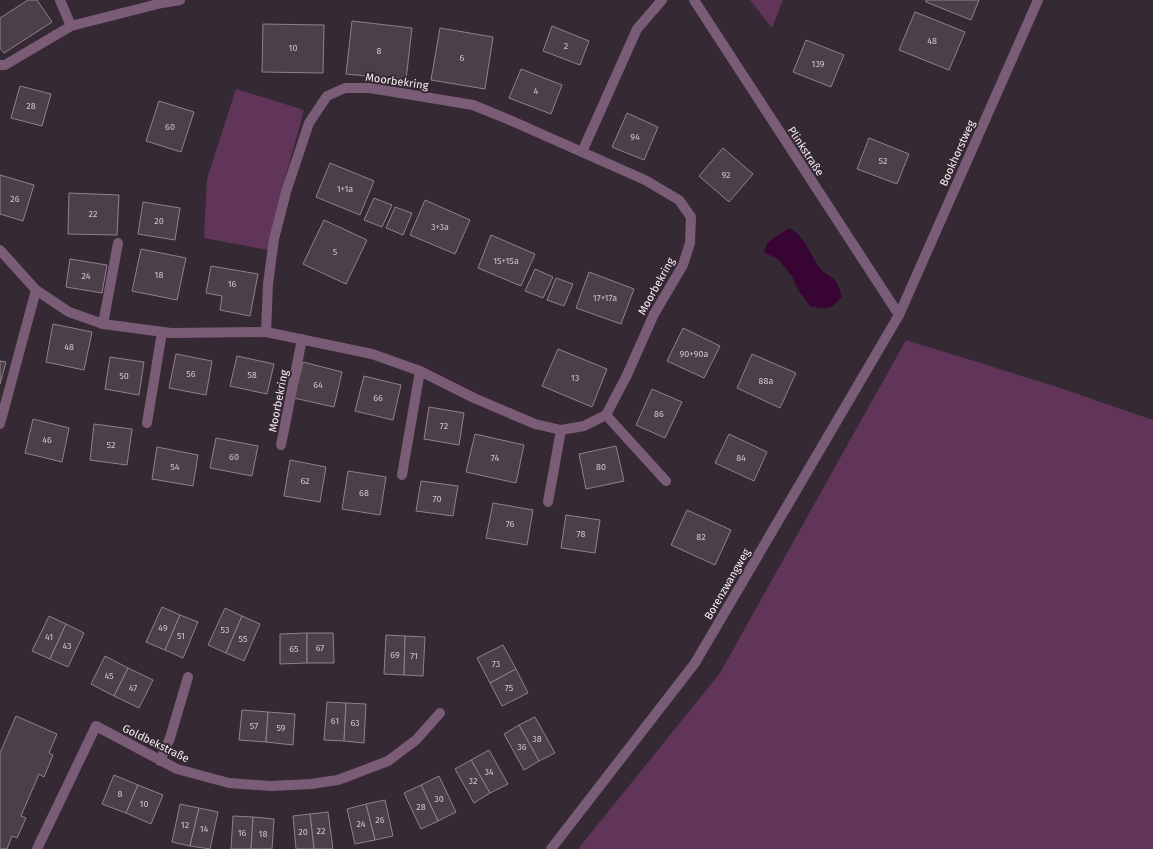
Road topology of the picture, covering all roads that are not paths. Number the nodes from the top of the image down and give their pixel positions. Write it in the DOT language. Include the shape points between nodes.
graph roads {
  1 [pos="60,0"];
  2 [pos="180,0"];
  3 [pos="662,0"];
  4 [pos="694,0"];
  5 [pos="1038,0"];
  6 [pos="71,26"];
  7 [pos="0,65"];
  8 [pos="582,152"];
  9 [pos="118,243"];
  10 [pos="0,250"];
  11 [pos="36,290"];
  12 [pos="899,315"];
  13 [pos="103,324"];
  14 [pos="162,332"];
  15 [pos="266,332"];
  16 [pos="302,339"];
  17 [pos="420,371"];
  18 [pos="606,415"];
  19 [pos="147,423"];
  20 [pos="0,424"];
  21 [pos="561,430"];
  22 [pos="281,445"];
  23 [pos="402,475"];
  24 [pos="666,481"];
  25 [pos="548,502"];
  26 [pos="188,677"];
  27 [pos="440,713"];
  28 [pos="160,761"];
  29 [pos="37,849"];
  30 [pos="551,849"];
  1 -- 6 [label="street"];
  2 -- 6 [label="street"];
  3 -- 8 [label="street" via="637,29"];
  4 -- 12 [label="street, Plinkstraße"];
  5 -- 12 [label="street, Bookhorstweg"];
  6 -- 7 [label="street" via="5,65"];
  8 -- 15 [label="street, Moorbekring" via="473,105 370,88 345,88 326,96 309,123 286,192 274,239"];
  8 -- 18 [label="street, Moorbekring" via="645,180 679,200 691,217 690,243 682,266 654,314"];
  9 -- 13 [label="street"];
  10 -- 11 [label="street"];
  11 -- 13 [label="street" via="69,312"];
  11 -- 20 [label="street"];
  12 -- 30 [label="street, Borenzwangweg" via="695,663"];
  13 -- 14 [label="street"];
  14 -- 15 [label="street"];
  14 -- 19 [label="street"];
  15 -- 16 [label="street"];
  16 -- 17 [label="street" via="372,354"];
  16 -- 22 [label="street, Moorbekring"];
  17 -- 21 [label="street" via="535,424"];
  17 -- 23 [label="street"];
  18 -- 21 [label="street" via="584,426"];
  18 -- 24 [label="street"];
  21 -- 25 [label="street"];
  26 -- 28 [label="street" via="170,738"];
  27 -- 28 [label="street, Goldbekstraße" via="416,740 388,761 338,780 270,786 229,783 177,769"];
  28 -- 29 [label="street, Goldbekstraße" via="96,726"];
}
